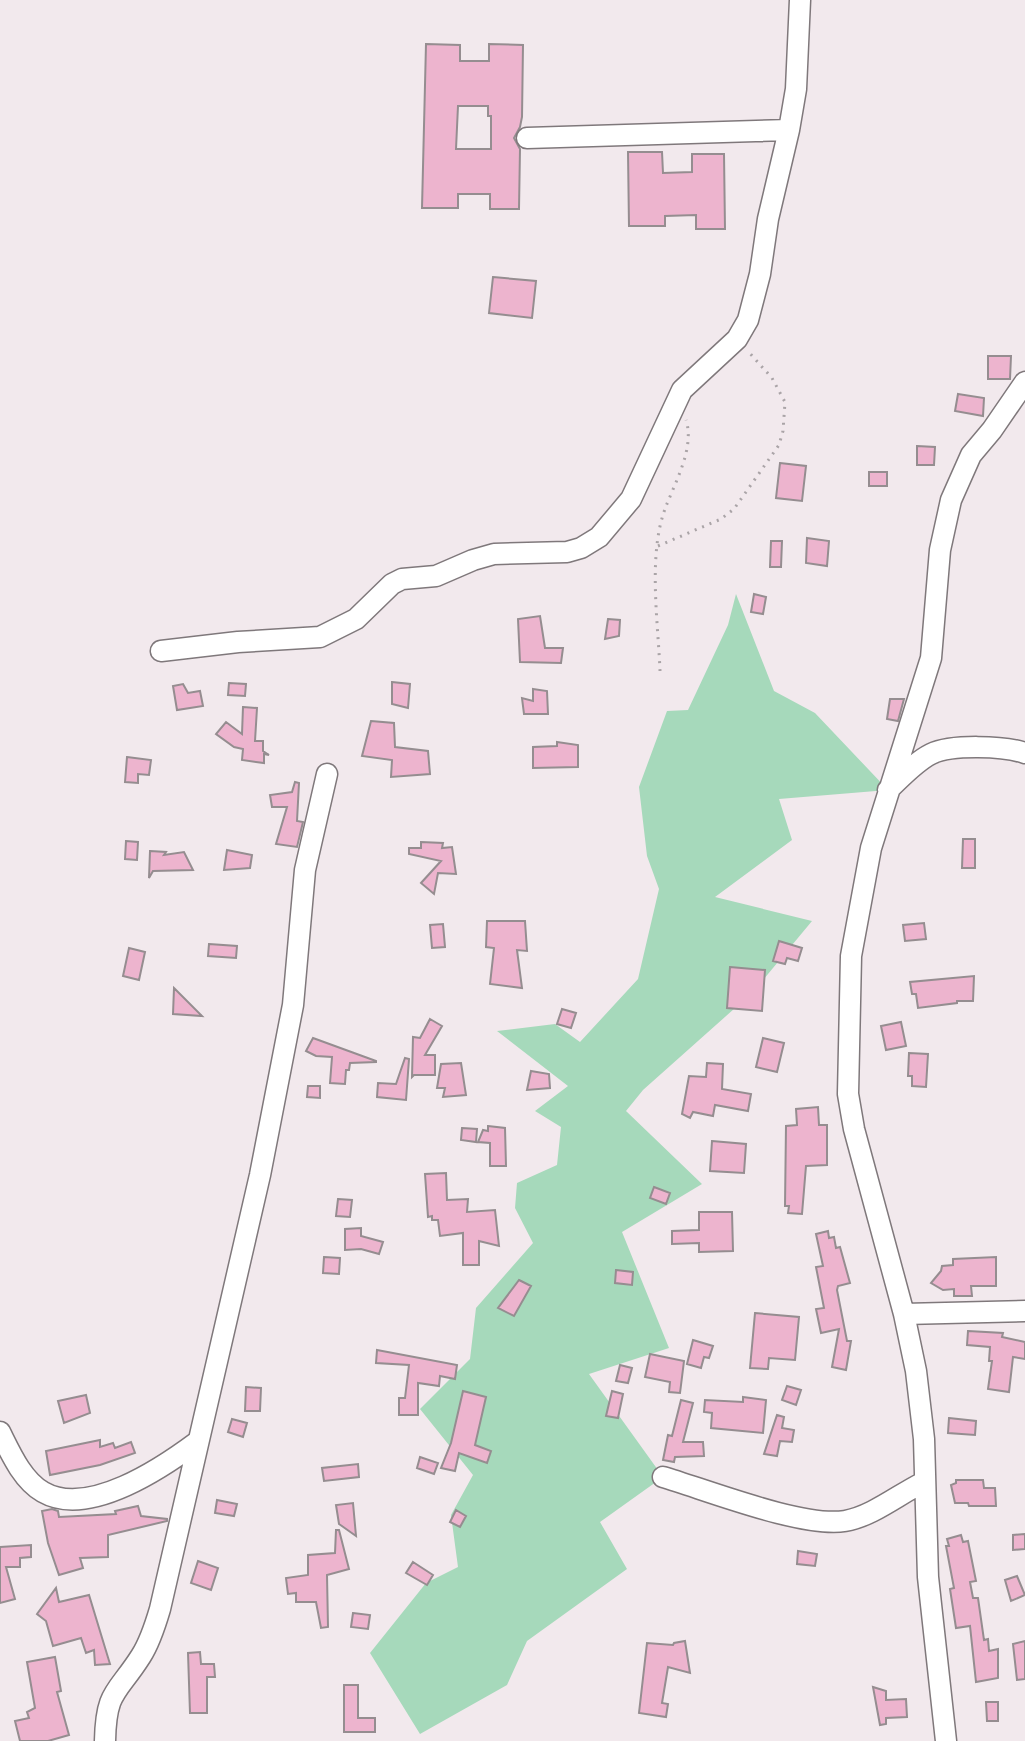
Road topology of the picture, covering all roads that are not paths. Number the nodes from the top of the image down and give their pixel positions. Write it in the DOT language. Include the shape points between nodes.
graph roads {
  1 [pos="800,0"];
  2 [pos="789,130"];
  3 [pos="527,138"];
  4 [pos="1025,382"];
  5 [pos="161,651"];
  6 [pos="1025,753"];
  7 [pos="327,774"];
  8 [pos="888,790"];
  9 [pos="1025,1311"];
  10 [pos="904,1314"];
  11 [pos="0,1432"];
  12 [pos="197,1442"];
  13 [pos="663,1477"];
  14 [pos="924,1482"];
  15 [pos="105,1741"];
  16 [pos="946,1741"];
  1 -- 2 [label="street"];
  2 -- 3 [label="street"];
  2 -- 5 [label="street" via="748,320 737,339 682,390 631,499 599,537 567,552 494,554 436,576 402,579 356,619 320,637"];
  4 -- 8 [label="street" via="971,455 951,500 940,550 931,658"];
  6 -- 8 [label="street" via="1009,748 946,749 922,760"];
  7 -- 12 [label="street" via="305,870 293,1005 260,1175"];
  8 -- 10 [label="street" via="851,956 848,1094"];
  9 -- 10 [label="street"];
  10 -- 14 [label="street" via="921,1405"];
  11 -- 12 [label="street" via="23,1474 43,1492 65,1499 135,1483"];
  12 -- 15 [label="street" via="151,1637 112,1695"];
  13 -- 14 [label="street" via="782,1513 844,1521"];
  14 -- 16 [label="street" via="928,1577"];
}
